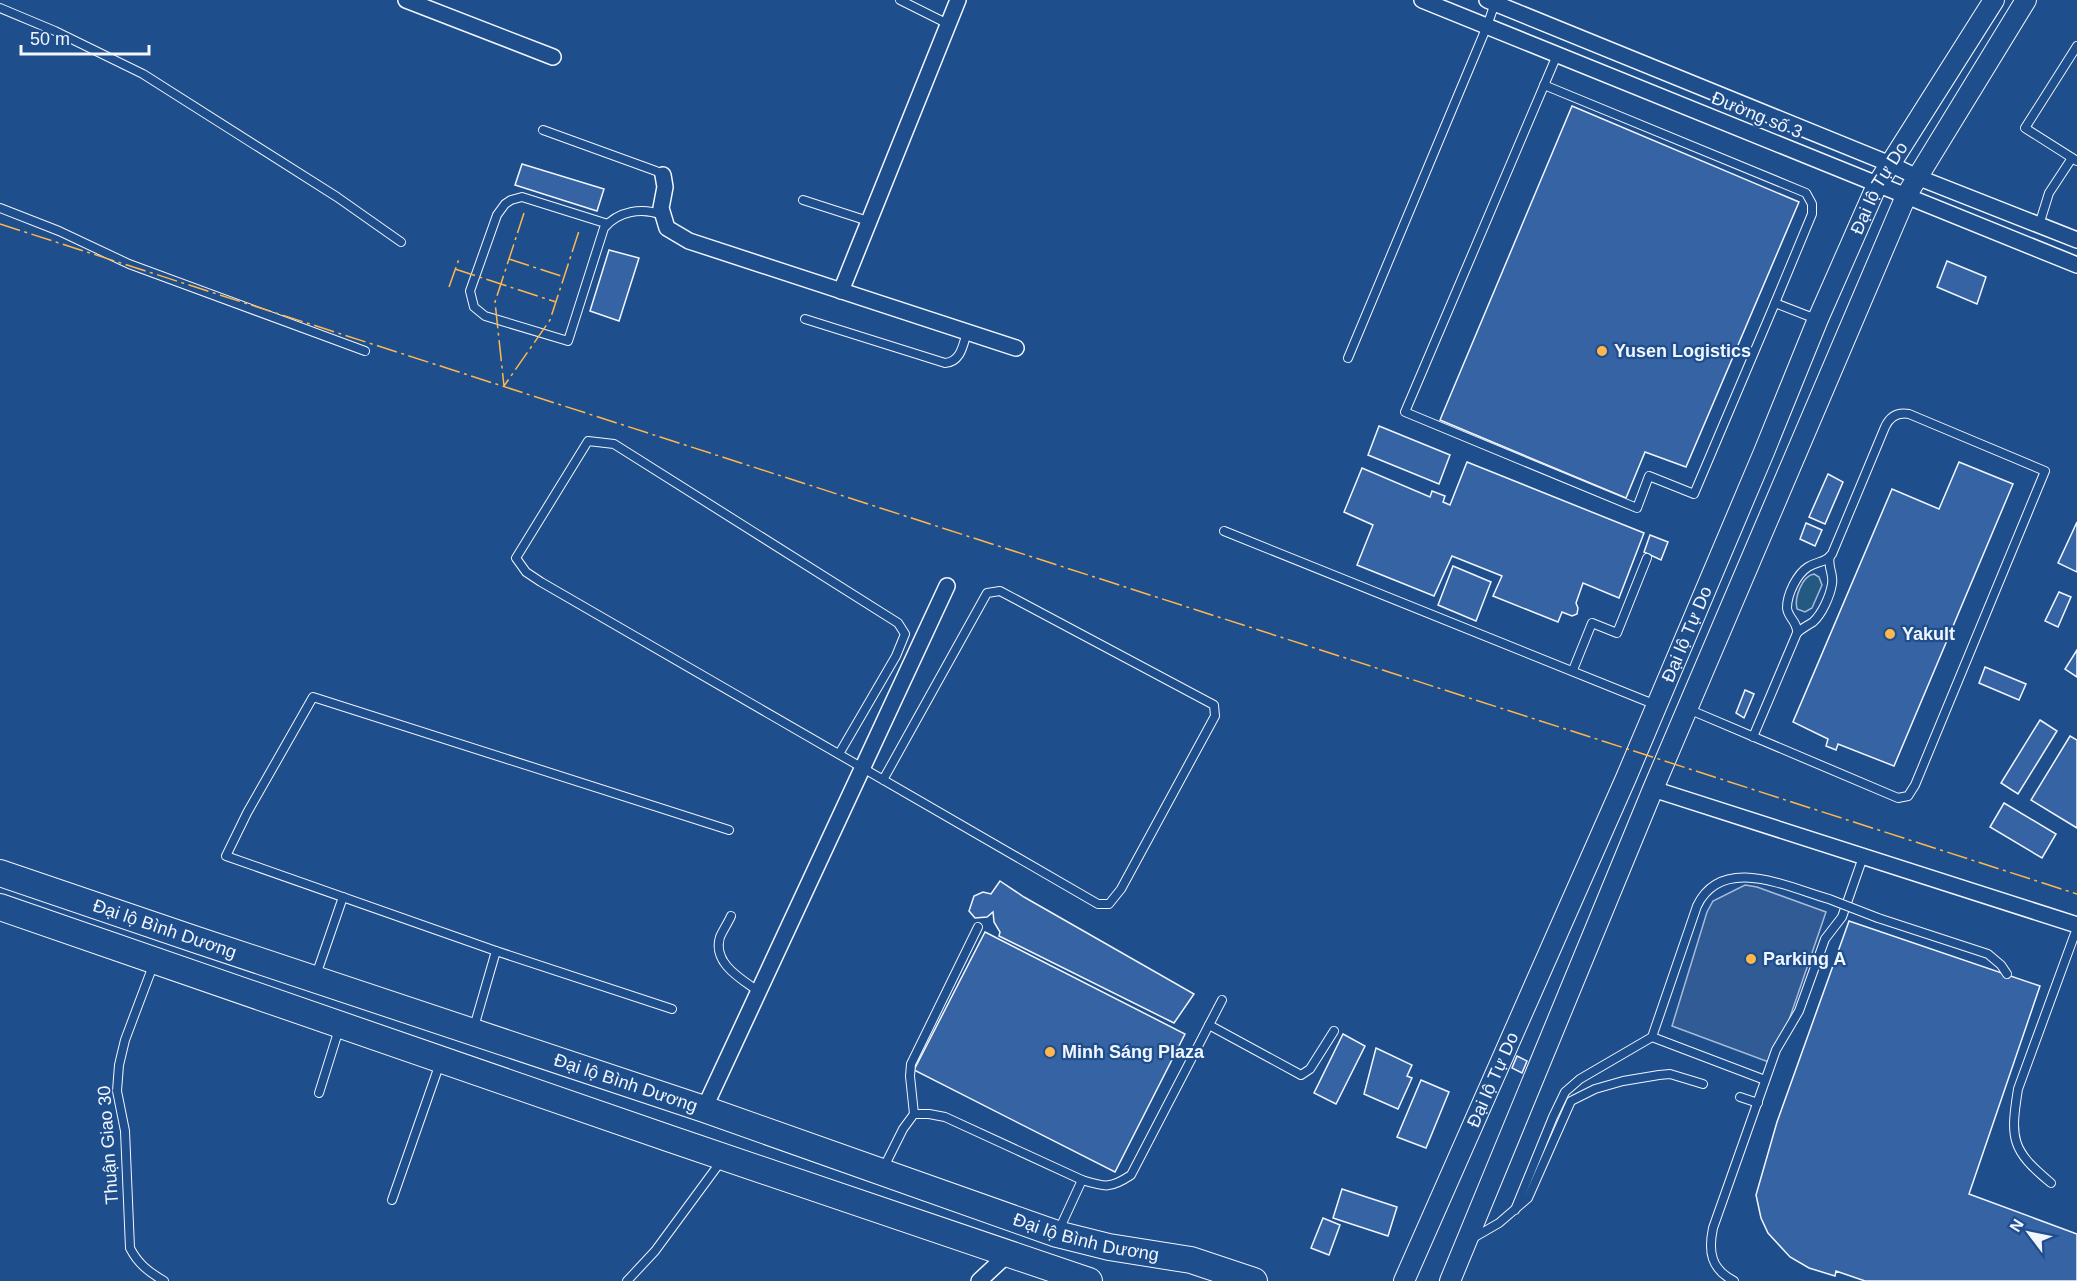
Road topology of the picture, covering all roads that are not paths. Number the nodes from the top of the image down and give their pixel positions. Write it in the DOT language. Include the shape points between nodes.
graph roads {
  1 [pos="406,0"];
  2 [pos="900,0"];
  3 [pos="958,0"];
  4 [pos="1422,0"];
  5 [pos="1994,0"];
  6 [pos="2026,0"];
  7 [pos="1491,2"];
  8 [pos="0,8"];
  9 [pos="948,24"];
  10 [pos="1487,26"];
  11 [pos="2077,46"];
  12 [pos="1557,55"];
  13 [pos="553,57"];
  14 [pos="1544,86"];
  15 [pos="543,130"];
  16 [pos="2074,160"];
  17 [pos="1890,164"];
  18 [pos="663,175"];
  19 [pos="1917,177"];
  20 [pos="1877,185"];
  21 [pos="1906,196"];
  22 [pos="802,200"];
  23 [pos="0,208"];
  24 [pos="664,216"];
  25 [pos="868,221"];
  26 [pos="608,224"];
  27 [pos="2039,225"];
  28 [pos="2077,240"];
  29 [pos="401,242"];
  30 [pos="2077,265"];
  31 [pos="841,291"];
  32 [pos="1775,303"];
  33 [pos="1818,319"];
  34 [pos="805,320"];
  35 [pos="967,332"];
  36 [pos="1016,348"];
  37 [pos="365,351"];
  38 [pos="1348,358"];
  39 [pos="1224,531"];
  40 [pos="1830,556"];
  41 [pos="1647,558"];
  42 [pos="946,586"];
  43 [pos="1797,633"];
  44 [pos="1573,670"];
  45 [pos="1656,705"];
  46 [pos="1686,709"];
  47 [pos="1753,737"];
  48 [pos="839,754"];
  49 [pos="862,768"];
  50 [pos="883,780"];
  51 [pos="1653,789"];
  52 [pos="729,830"];
  53 [pos="1863,857"];
  54 [pos="0,873"];
  55 [pos="343,897"];
  56 [pos="0,907"];
  57 [pos="731,916"];
  58 [pos="978,927"];
  59 [pos="2077,927"];
  60 [pos="496,951"];
  61 [pos="155,961"];
  62 [pos="2007,974"];
  63 [pos="314,979"];
  64 [pos="758,991"];
  65 [pos="1222,1000"];
  66 [pos="672,1009"];
  67 [pos="341,1025"];
  68 [pos="1209,1025"];
  69 [pos="1334,1031"];
  70 [pos="472,1032"];
  71 [pos="1652,1037"];
  72 [pos="442,1059"];
  73 [pos="1765,1080"];
  74 [pos="1702,1084"];
  75 [pos="319,1093"];
  76 [pos="1740,1097"];
  77 [pos="1758,1103"];
  78 [pos="704,1109"];
  79 [pos="914,1114"];
  80 [pos="723,1158"];
  81 [pos="881,1173"];
  82 [pos="1082,1180"];
  83 [pos="2051,1183"];
  84 [pos="392,1200"];
  85 [pos="1515,1210"];
  86 [pos="1058,1234"];
  87 [pos="1466,1242"];
  88 [pos="1008,1254"];
  89 [pos="164,1281"];
  90 [pos="627,1281"];
  91 [pos="979,1281"];
  92 [pos="1089,1281"];
  93 [pos="1254,1281"];
  94 [pos="1404,1281"];
  95 [pos="1450,1281"];
  96 [pos="1734,1281"];
  1 -- 13 [label="street"];
  2 -- 9 [label="lane"];
  3 -- 9 [label="street"];
  4 -- 10 [label="street, Đường số 3"];
  5 -- 17 [label="street, Đại lộ Tự Do"];
  6 -- 19 [label="street, Đại lộ Tự Do"];
  7 -- 10 [label="lane"];
  7 -- 17 [label="street, Đường số 3"];
  8 -- 29 [label="lane" via="143,74"];
  9 -- 25 [label="street"];
  10 -- 12 [label="street, Đường số 3"];
  10 -- 38 [label="lane"];
  11 -- 16 [label="lane" via="2025,128"];
  12 -- 14 [label="lane"];
  12 -- 20 [label="street, Đường số 3"];
  14 -- 32 [label="lane" via="1806,193 1812,214"];
  14 -- 32 [label="lane" via="1405,412 1637,508 1649,476 1694,494"];
  15 -- 18 [label="lane"];
  16 -- 27 [label="lane" via="2049,193"];
  17 -- 19 [label="street, Đường số 3"];
  17 -- 20 [label="street, Đại lộ Tự Do"];
  18 -- 24 [label="street"];
  19 -- 21 [label="street, Đại lộ Tự Do"];
  19 -- 27 [label="street, Đường số 3"];
  20 -- 21 [label="street, Đường số 3"];
  20 -- 33 [label="street, Đại lộ Tự Do"];
  21 -- 30 [label="street, Đường số 3"];
  21 -- 46 [label="street, Đại lộ Tự Do"];
  22 -- 25 [label="lane"];
  23 -- 37 [label="lane" via="129,264"];
  24 -- 26 [label="lane" via="648,211 631,212"];
  24 -- 31 [label="street" via="667,228 689,241"];
  25 -- 31 [label="street"];
  26 -- 26 [label="lane" via="568,342 485,316 474,307 470,291 497,215 511,200 528,198"];
  27 -- 28 [label="street, Đường số 3"];
  31 -- 35 [label="street"];
  32 -- 33 [label="lane"];
  33 -- 45 [label="street, Đại lộ Tự Do"];
  34 -- 35 [label="lane" via="945,363 962,351"];
  35 -- 36 [label="street"];
  39 -- 44 [label="lane"];
  40 -- 43 [label="lane" via="1832,585 1822,611"];
  40 -- 43 [label="lane" via="1806,569 1794,585 1787,609"];
  40 -- 47 [label="lane" via="1887,423 1897,414 1909,414 2045,472 1911,793 1898,798"];
  41 -- 44 [label="lane" via="1617,633 1592,623"];
  42 -- 49 [label="street"];
  43 -- 47 [label="lane"];
  44 -- 45 [label="lane"];
  45 -- 94 [label="street, Đại lộ Tự Do"];
  46 -- 47 [label="lane"];
  46 -- 51 [label="street, Đại lộ Tự Do"];
  48 -- 48 [label="lane" via="896,656 905,634 898,623 614,444 588,441 516,558 526,572"];
  48 -- 49 [label="lane"];
  49 -- 50 [label="lane"];
  49 -- 64 [label="street"];
  50 -- 50 [label="lane" via="1098,904 1109,904 1121,889 1215,716 1214,705 1000,591 987,593"];
  51 -- 53 [label="street"];
  51 -- 87 [label="street, Đại lộ Tự Do"];
  52 -- 55 [label="lane" via="313,697 226,856"];
  53 -- 59 [label="street"];
  53 -- 73 [label="lane" via="1842,917 1826,939 1799,1011"];
  54 -- 63 [label="highway, Đại lộ Bình Dương"];
  55 -- 60 [label="lane"];
  55 -- 63 [label="lane"];
  56 -- 61 [label="highway, Đại lộ Bình Dương"];
  57 -- 64 [label="lane" via="720,939 719,953 727,967"];
  58 -- 79 [label="lane" via="911,1064"];
  59 -- 83 [label="lane" via="2018,1089 2014,1114 2018,1149"];
  60 -- 66 [label="lane"];
  60 -- 70 [label="lane"];
  61 -- 67 [label="highway, Đại lộ Bình Dương"];
  61 -- 89 [label="lane, Thuận Giao 30" via="125,1040 117,1091 125,1131 130,1248 144,1268"];
  62 -- 71 [label="lane, bridge" via="1988,954 1828,899 1764,880 1734,877 1720,881 1702,896"];
  63 -- 70 [label="highway, Đại lộ Bình Dương"];
  64 -- 78 [label="street"];
  65 -- 68 [label="lane"];
  67 -- 72 [label="highway, Đại lộ Bình Dương"];
  67 -- 75 [label="lane"];
  68 -- 69 [label="lane" via="1301,1075 1310,1069"];
  68 -- 82 [label="lane" via="1131,1175 1115,1186"];
  70 -- 78 [label="highway, Đại lộ Bình Dương"];
  71 -- 73 [label="lane"];
  71 -- 85 [label="lane" via="1565,1092"];
  72 -- 80 [label="highway, Đại lộ Bình Dương"];
  72 -- 84 [label="lane"];
  73 -- 77 [label="lane"];
  74 -- 85 [label="lane" via="1680,1076 1659,1075 1595,1089 1571,1101 1528,1198"];
  76 -- 77 [label="lane"];
  77 -- 96 [label="lane" via="1711,1240 1715,1266"];
  78 -- 81 [label="highway, Đại lộ Bình Dương"];
  79 -- 81 [label="lane"];
  79 -- 82 [label="lane" via="945,1118"];
  80 -- 88 [label="highway, Đại lộ Bình Dương"];
  80 -- 90 [label="lane" via="655,1251"];
  81 -- 86 [label="highway, Đại lộ Bình Dương"];
  82 -- 86 [label="lane"];
  85 -- 87 [label="lane"];
  86 -- 93 [label="highway, Đại lộ Bình Dương" via="1191,1260"];
  87 -- 95 [label="street, Đại lộ Tự Do"];
  88 -- 91 [label="street"];
  88 -- 92 [label="highway, Đại lộ Bình Dương"];
}
